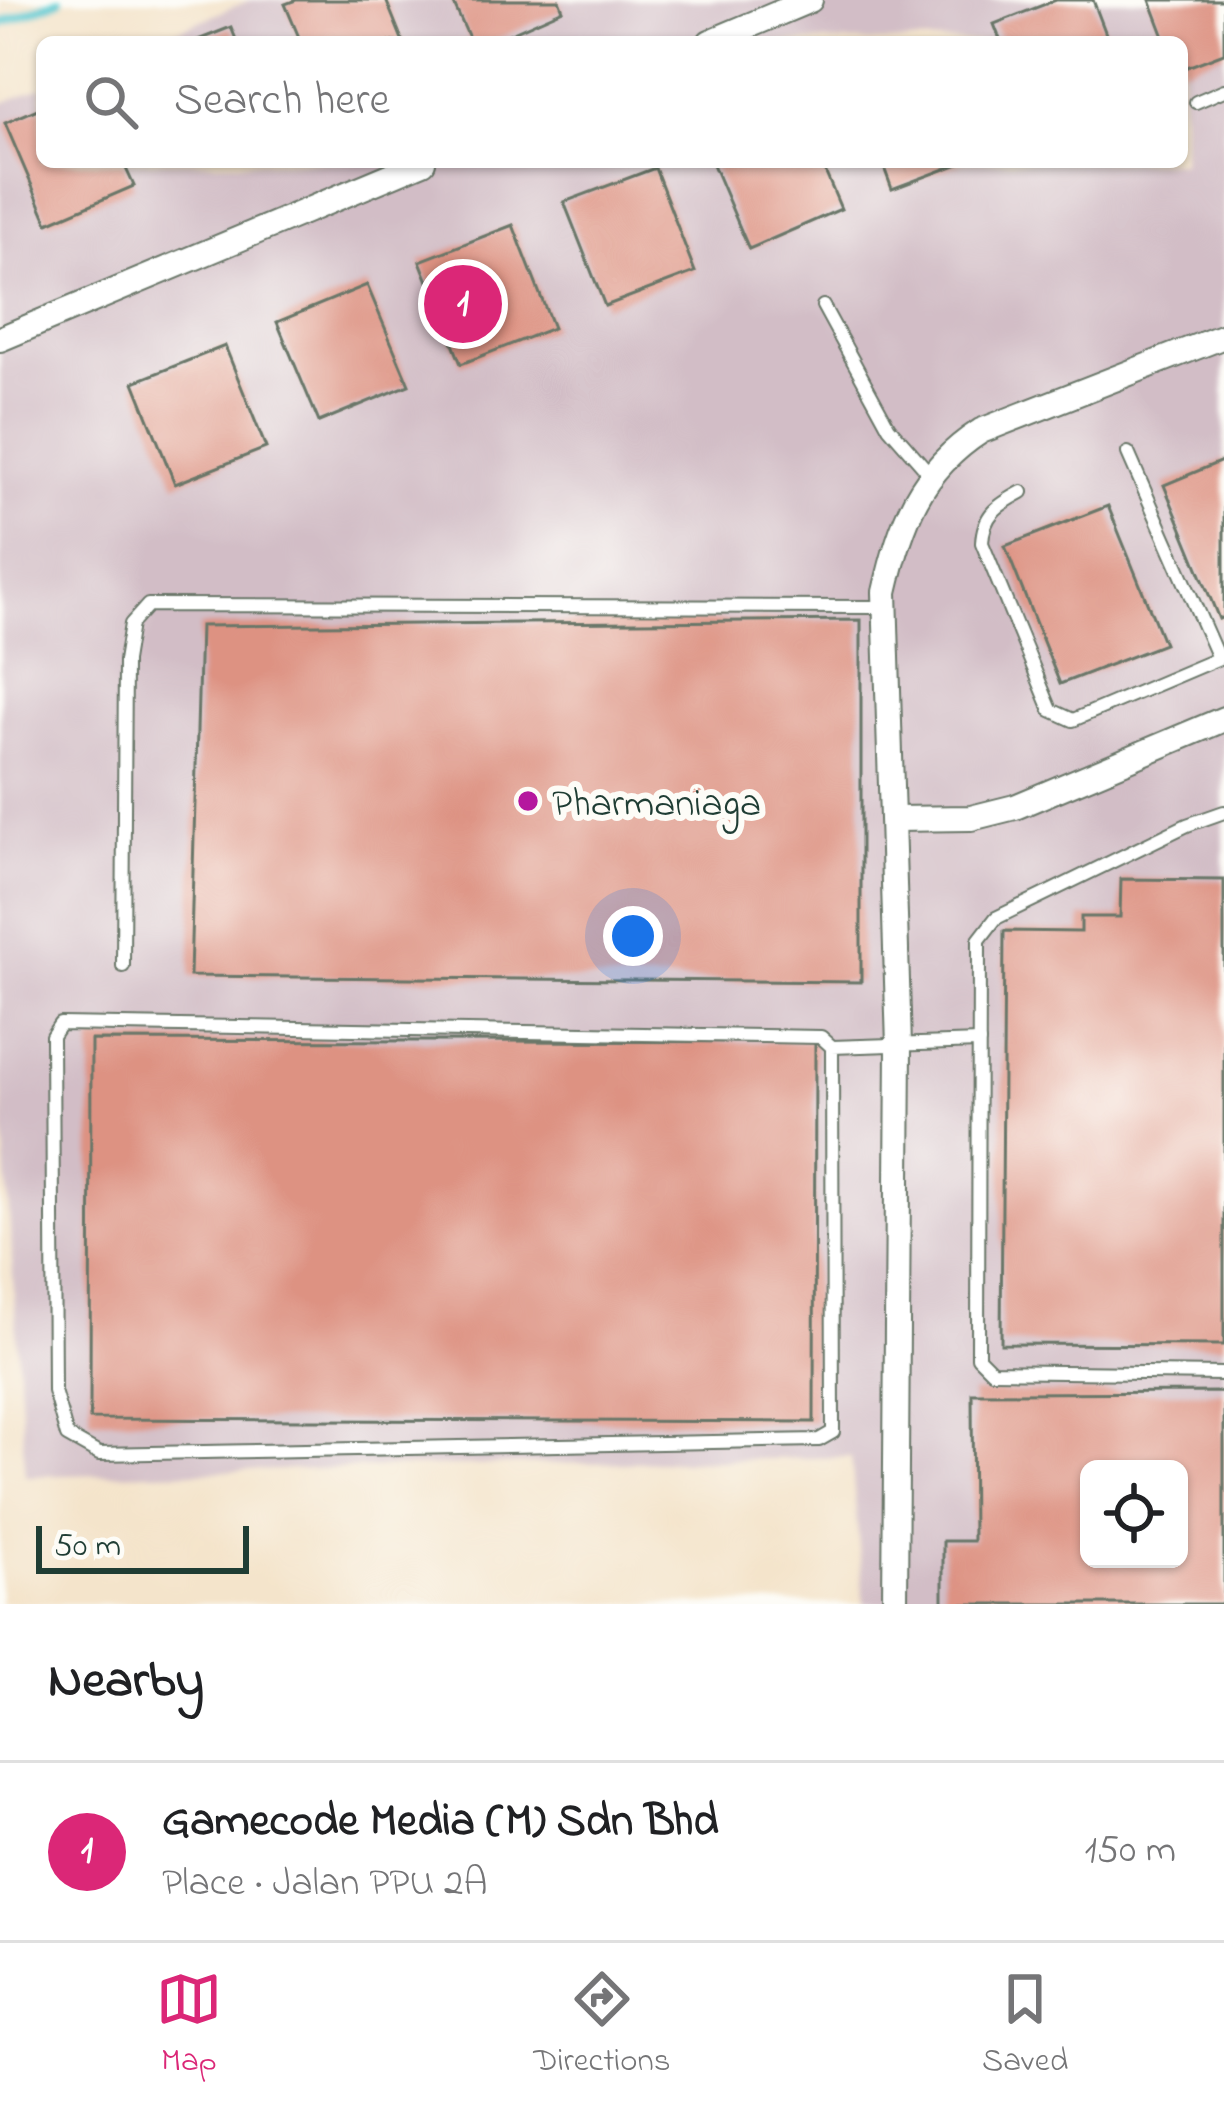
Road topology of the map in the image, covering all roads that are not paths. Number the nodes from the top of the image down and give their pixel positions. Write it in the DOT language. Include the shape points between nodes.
graph roads {
  1 [pos="810,0"];
  2 [pos="724,36"];
  3 [pos="1224,90"];
  4 [pos="1196,102"];
  5 [pos="409,168"];
  6 [pos="823,306"];
  7 [pos="1224,336"];
  8 [pos="0,339"];
  9 [pos="1128,453"];
  10 [pos="931,476"];
  11 [pos="1022,492"];
  12 [pos="886,607"];
  13 [pos="1221,657"];
  14 [pos="1224,719"];
  15 [pos="1224,812"];
  16 [pos="894,819"];
  17 [pos="123,966"];
  18 [pos="979,1042"];
  19 [pos="899,1046"];
  20 [pos="832,1047"];
  21 [pos="1224,1374"];
  22 [pos="896,1604"];
  1 -- 2 [label="street"];
  3 -- 4 [label="lane"];
  5 -- 8 [label="street"];
  6 -- 10 [label="lane" via="889,427"];
  7 -- 10 [label="street" via="981,431"];
  9 -- 13 [label="lane"];
  10 -- 12 [label="street" via="896,548"];
  11 -- 13 [label="lane" via="993,507 982,543 1052,710 1073,720"];
  12 -- 16 [label="street"];
  12 -- 17 [label="lane" via="148,605 131,624 125,661"];
  14 -- 16 [label="street" via="1015,807 971,818"];
  15 -- 18 [label="lane" via="996,918 979,940"];
  16 -- 19 [label="street"];
  18 -- 19 [label="lane"];
  18 -- 21 [label="lane" via="978,1357 992,1371"];
  19 -- 20 [label="lane"];
  19 -- 22 [label="street"];
  20 -- 20 [label="lane" via="820,1037 60,1024 52,1036 54,1390 67,1436 99,1454 819,1440 833,1432"];
}
